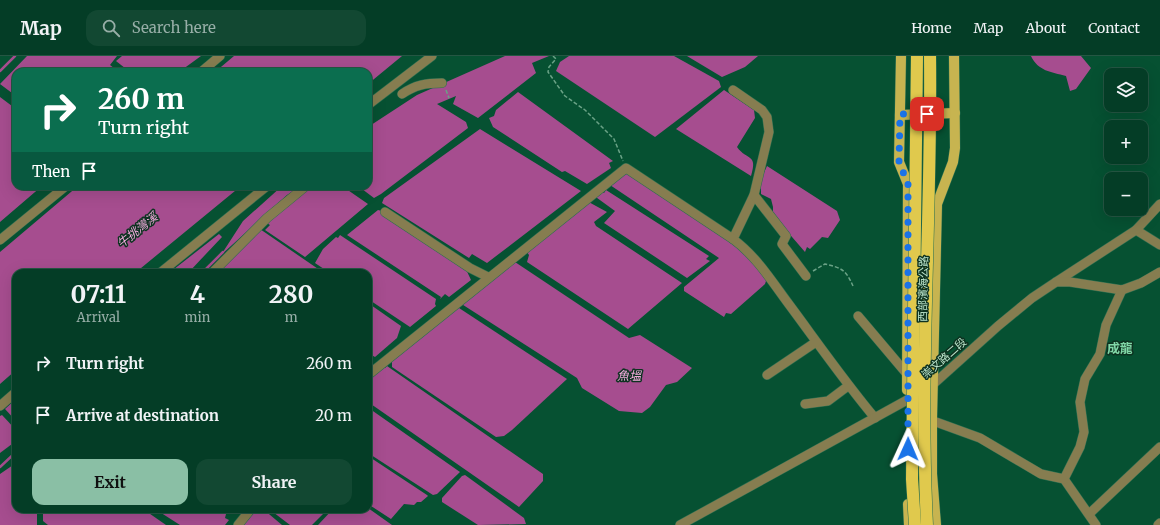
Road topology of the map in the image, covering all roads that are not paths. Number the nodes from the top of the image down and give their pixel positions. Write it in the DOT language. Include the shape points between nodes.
graph roads {
  1 [pos="220,56"];
  2 [pos="432,56"];
  3 [pos="901,56"];
  4 [pos="917,56"];
  5 [pos="930,56"];
  6 [pos="954,56"];
  7 [pos="206,68"];
  8 [pos="402,78"];
  9 [pos="442,83"];
  10 [pos="410,88"];
  11 [pos="733,90"];
  12 [pos="402,94"];
  13 [pos="372,102"];
  14 [pos="955,113"];
  15 [pos="900,114"];
  16 [pos="61,190"];
  17 [pos="262,190"];
  18 [pos="301,190"];
  19 [pos="754,195"];
  20 [pos="1160,204"];
  21 [pos="386,212"];
  22 [pos="1136,230"];
  23 [pos="733,238"];
  24 [pos="0,240"];
  25 [pos="1160,245"];
  26 [pos="165,269"];
  27 [pos="216,269"];
  28 [pos="1160,272"];
  29 [pos="806,276"];
  30 [pos="488,277"];
  31 [pos="1056,282"];
  32 [pos="1122,290"];
  33 [pos="858,316"];
  34 [pos="816,342"];
  35 [pos="372,372"];
  36 [pos="907,374"];
  37 [pos="767,375"];
  38 [pos="848,386"];
  39 [pos="933,386"];
  40 [pos="12,396"];
  41 [pos="908,400"];
  42 [pos="806,404"];
  43 [pos="0,406"];
  44 [pos="875,418"];
  45 [pos="908,418"];
  46 [pos="932,419"];
  47 [pos="1160,447"];
  48 [pos="1064,479"];
  49 [pos="248,513"];
  50 [pos="1089,514"];
  51 [pos="238,525"];
  52 [pos="680,525"];
  53 [pos="909,525"];
  54 [pos="915,525"];
  55 [pos="927,525"];
  56 [pos="936,525"];
  57 [pos="1096,525"];
  1 -- 7 [label="street"];
  2 -- 8 [label="street"];
  3 -- 15 [label="main road, 西部濱海公路"];
  4 -- 54 [label="highway, bridge" via="912,479"];
  5 -- 55 [label="highway, bridge" via="931,129 924,355 924,476"];
  6 -- 14 [label="main road, 西部濱海公路"];
  8 -- 10 [label="street"];
  8 -- 13 [label="street"];
  9 -- 10 [label="street" via="424,83"];
  10 -- 12 [label="street"];
  11 -- 19 [label="street" via="768,117 769,132 764,161"];
  14 -- 15 [label="main road"];
  14 -- 39 [label="main road, 西部濱海公路" via="953,162 937,204"];
  15 -- 36 [label="main road, 西部濱海公路" via="899,162 908,184"];
  16 -- 24 [label="street"];
  17 -- 26 [label="street"];
  18 -- 27 [label="street" via="267,218"];
  19 -- 23 [label="street"];
  19 -- 29 [label="street" via="786,236 782,244"];
  20 -- 22 [label="street, 崇文路二段"];
  21 -- 30 [label="street" via="470,268"];
  22 -- 25 [label="street"];
  22 -- 31 [label="street, 崇文路二段"];
  23 -- 30 [label="street" via="626,168"];
  23 -- 34 [label="street" via="747,249 776,285"];
  28 -- 32 [label="street"];
  30 -- 35 [label="street"];
  31 -- 32 [label="street"];
  31 -- 39 [label="street, 崇文路二段" via="998,326"];
  32 -- 48 [label="street" via="1106,324 1100,354 1085,379 1080,402 1084,432 1080,447"];
  33 -- 36 [label="street"];
  34 -- 37 [label="street"];
  34 -- 38 [label="street"];
  36 -- 41 [label="main road, 西部濱海公路"];
  38 -- 42 [label="street" via="828,401"];
  38 -- 44 [label="street"];
  39 -- 41 [label="street, 崇文路二段"];
  39 -- 46 [label="main road, 西部濱海公路"];
  40 -- 43 [label="street"];
  41 -- 44 [label="street, 崇文路二段"];
  41 -- 45 [label="main road, 西部濱海公路"];
  44 -- 52 [label="street, 崇文路二段"];
  45 -- 46 [label="street"];
  45 -- 53 [label="main road, 西部濱海公路"];
  46 -- 48 [label="street" via="980,438 1041,474"];
  46 -- 56 [label="main road, 西部濱海公路" via="932,474"];
  47 -- 50 [label="street"];
  48 -- 50 [label="street"];
  49 -- 51 [label="street"];
  50 -- 57 [label="street"];
}
